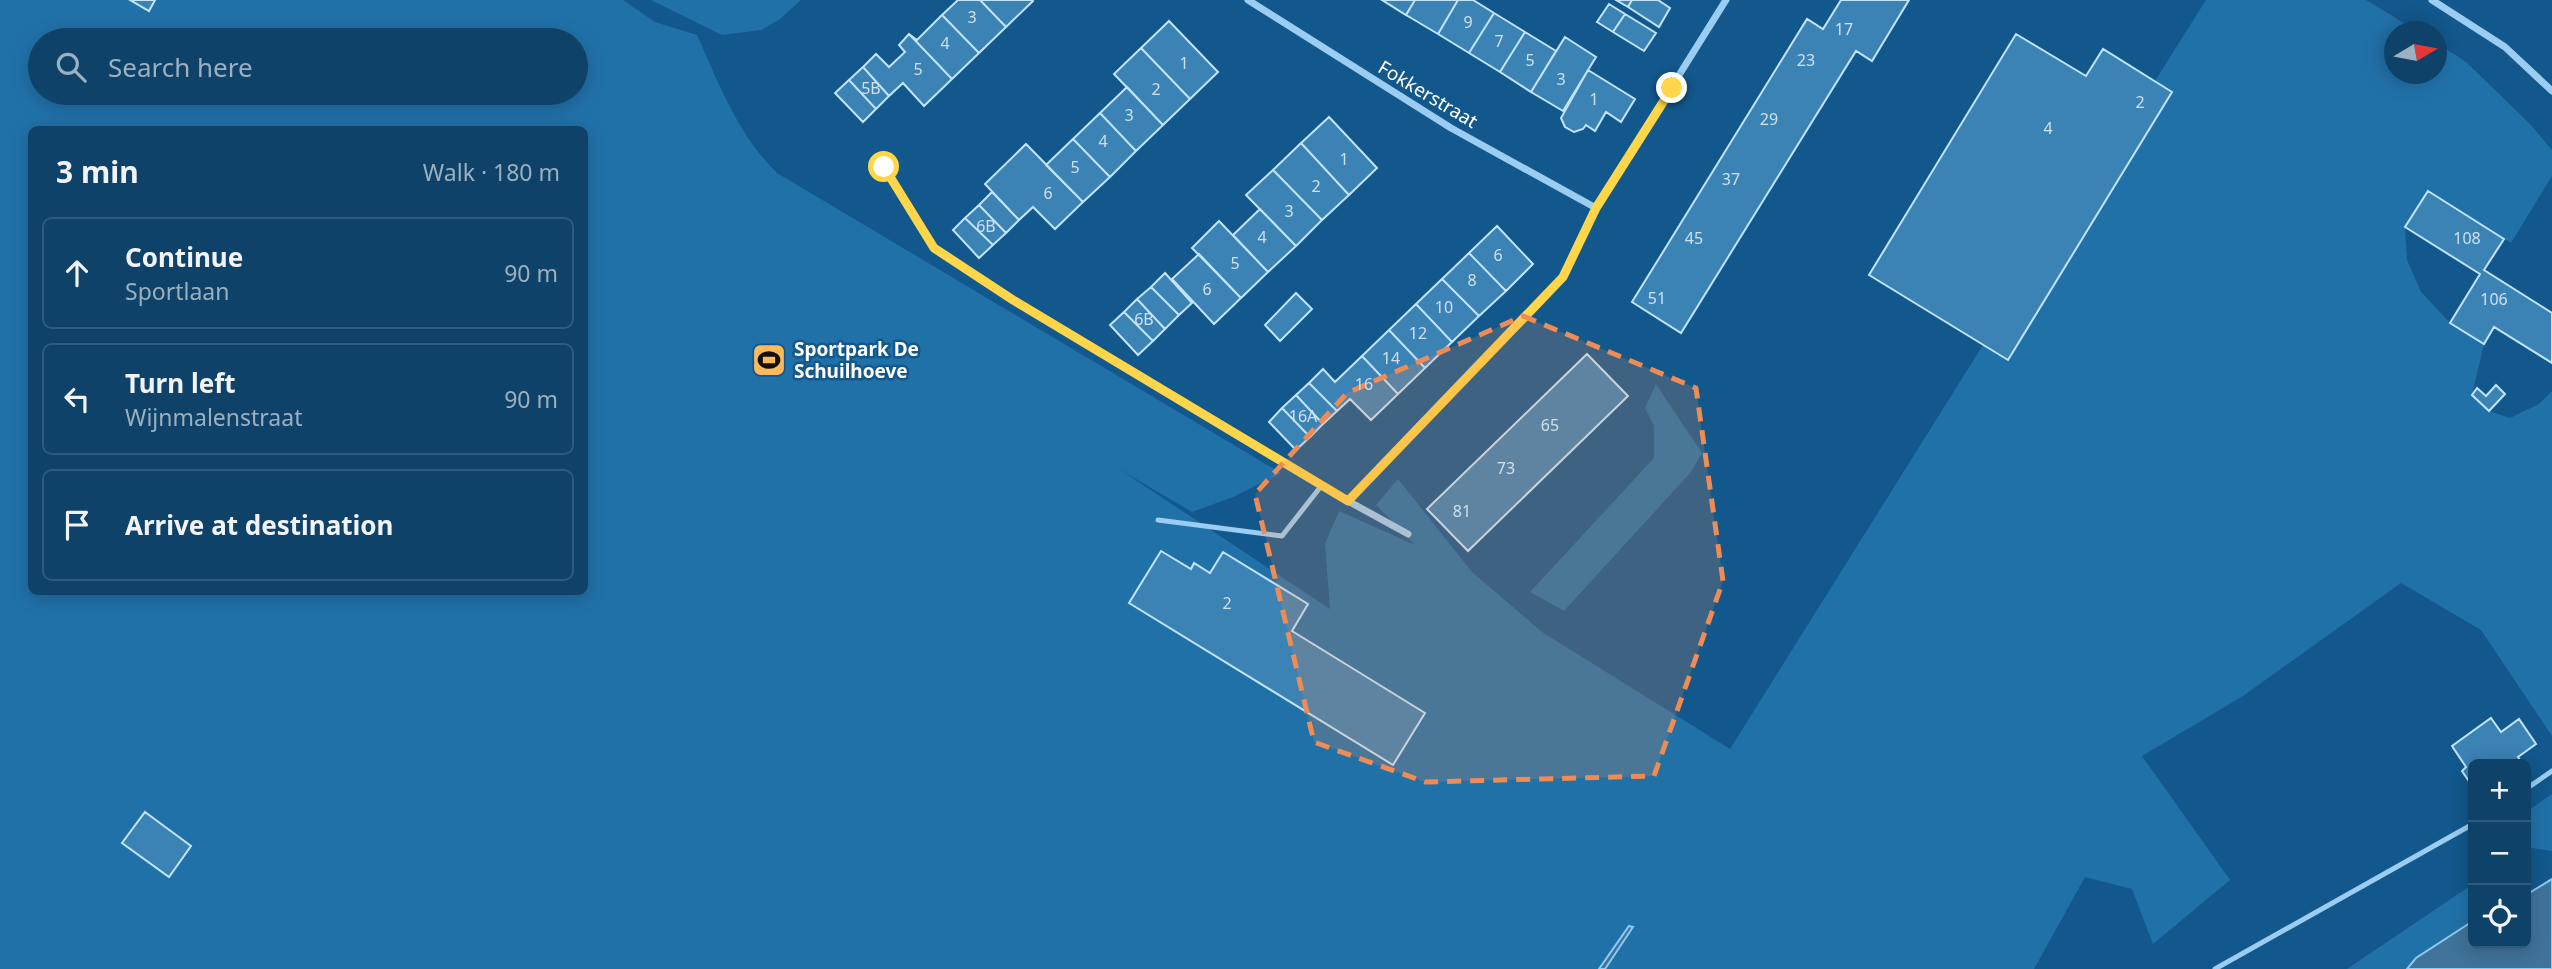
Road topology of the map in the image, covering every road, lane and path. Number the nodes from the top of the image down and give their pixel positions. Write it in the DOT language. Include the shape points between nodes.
graph roads {
  1 [pos="1248,0"];
  2 [pos="1726,0"];
  3 [pos="2432,0"];
  4 [pos="2552,91"];
  5 [pos="884,167"];
  6 [pos="1596,208"];
  7 [pos="1322,485"];
  8 [pos="1348,501"];
  9 [pos="1158,520"];
  10 [pos="1408,534"];
  11 [pos="2552,771"];
  12 [pos="2531,786"];
  13 [pos="2468,827"];
  14 [pos="2215,969"];
  1 -- 6 [label="street, Fokkerstraat" via="1451,128"];
  2 -- 6 [label="street"];
  3 -- 4 [label="street" via="2505,47"];
  5 -- 7 [label="street" via="934,248"];
  6 -- 8 [label="street" via="1563,277"];
  7 -- 8 [label="street"];
  7 -- 9 [label="lane" via="1282,536"];
  8 -- 10 [label="street"];
  11 -- 12 [label="lane"];
  13 -- 14 [label="lane"];
}
